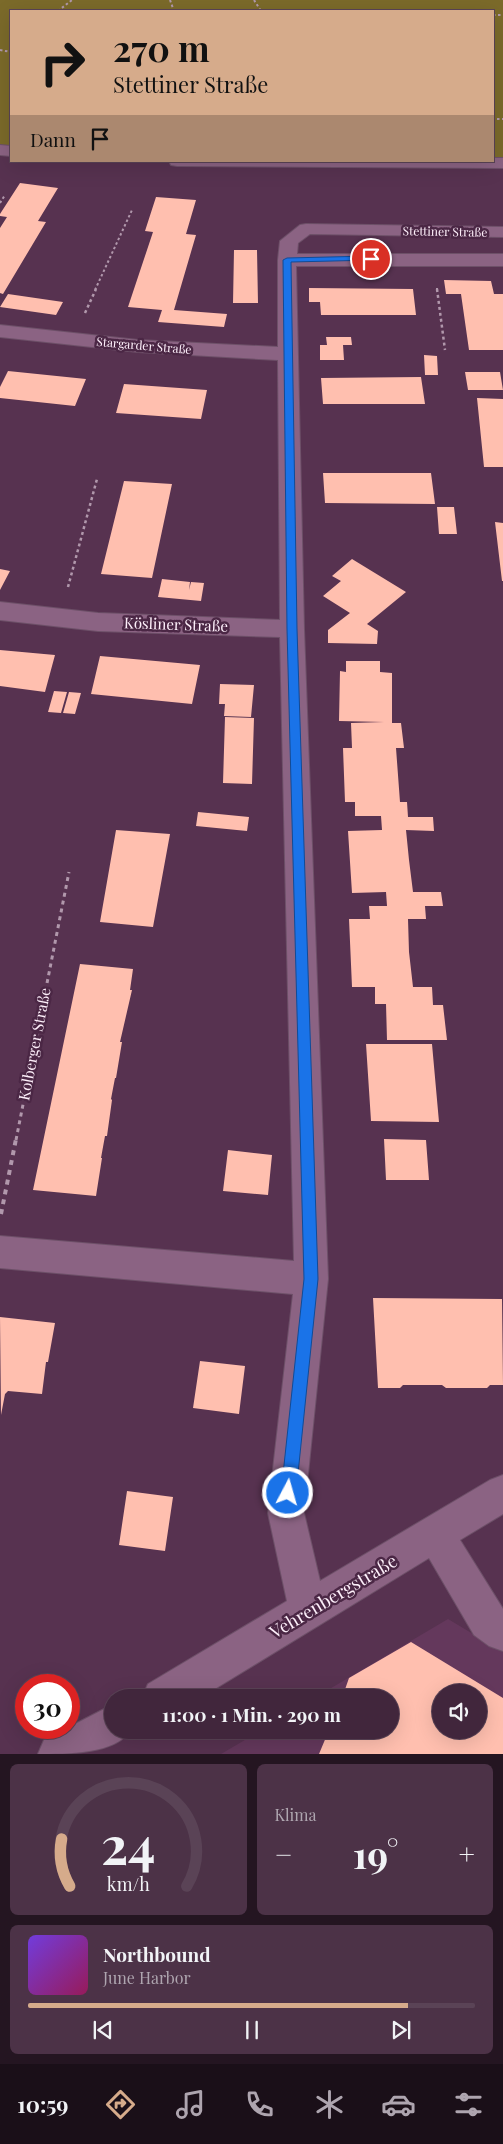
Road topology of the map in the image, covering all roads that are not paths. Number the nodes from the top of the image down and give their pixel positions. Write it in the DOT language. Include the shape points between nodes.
graph roads {
  1 [pos="205,162"];
  2 [pos="503,163"];
  3 [pos="503,232"];
  4 [pos="287,260"];
  5 [pos="503,260"];
  6 [pos="0,331"];
  7 [pos="288,354"];
  8 [pos="0,611"];
  9 [pos="292,629"];
  10 [pos="0,1252"];
  11 [pos="311,1279"];
  12 [pos="503,1493"];
  13 [pos="436,1534"];
  14 [pos="308,1611"];
  15 [pos="503,1632"];
  16 [pos="177,1689"];
  17 [pos="104,1729"];
  18 [pos="58,1754"];
  1 -- 2 [label="street"];
  3 -- 4 [label="street, Stettiner Straße" via="306,230 289,241"];
  4 -- 5 [label="street, Stettiner Straße"];
  4 -- 7 [label="street, Stettiner Straße"];
  6 -- 7 [label="street, Stargarder Straße" via="138,346"];
  7 -- 9 [label="street, Stettiner Straße"];
  8 -- 9 [label="street, Kösliner Straße" via="98,622"];
  9 -- 11 [label="street, Stettiner Straße"];
  10 -- 11 [label="street"];
  11 -- 14 [label="street, Stettiner Straße" via="286,1513"];
  12 -- 13 [label="street, Vehrenbergstraße"];
  13 -- 14 [label="street, Vehrenbergstraße"];
  13 -- 15 [label="street" via="488,1621"];
  14 -- 16 [label="street, Vehrenbergstraße"];
  17 -- 18 [label="street"];
}
